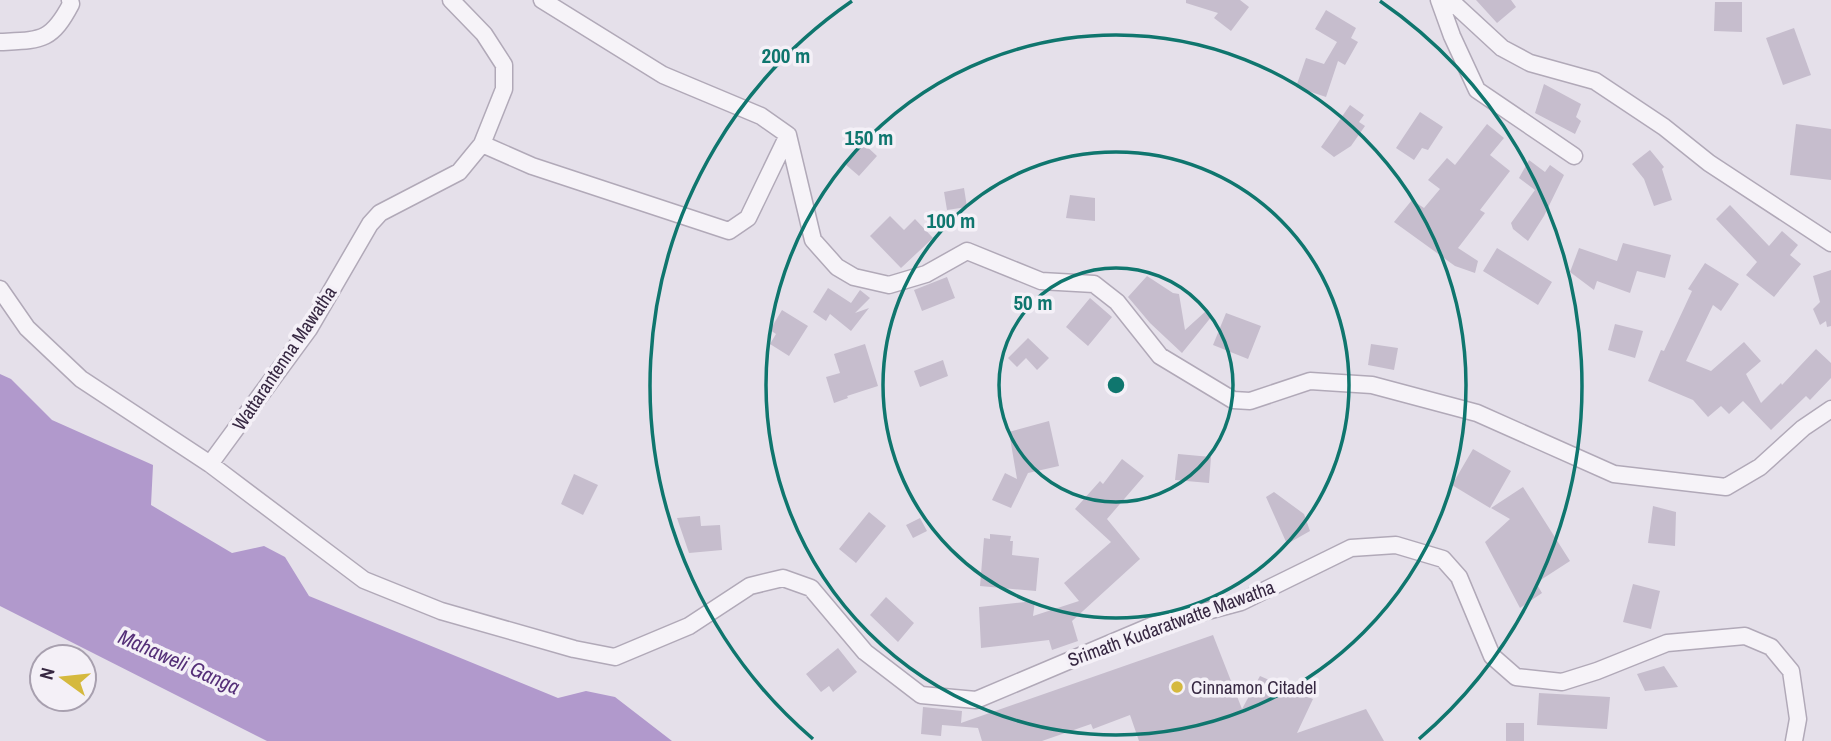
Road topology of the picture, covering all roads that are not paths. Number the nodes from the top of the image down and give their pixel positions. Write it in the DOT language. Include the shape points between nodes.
graph roads {
  1 [pos="70,0"];
  2 [pos="451,0"];
  3 [pos="542,0"];
  4 [pos="1438,0"];
  5 [pos="1450,0"];
  6 [pos="0,43"];
  7 [pos="789,135"];
  8 [pos="482,144"];
  9 [pos="1574,156"];
  10 [pos="1831,243"];
  11 [pos="0,289"];
  12 [pos="1831,409"];
  13 [pos="210,464"];
  14 [pos="1794,741"];
  1 -- 6 [label="street" via="58,27 36,40"];
  2 -- 8 [label="street, Wattarantenna Mawatha" via="484,34 503,65 504,89"];
  3 -- 7 [label="street" via="663,75 761,116"];
  4 -- 9 [label="street" via="1477,90"];
  5 -- 10 [label="street" via="1502,48 1530,62 1595,81"];
  7 -- 8 [label="street" via="748,218 729,230 532,166"];
  7 -- 12 [label="street" via="813,240 837,267 854,277 889,285 926,274 967,251 1041,281 1094,284 1116,302 1160,356 1233,400 1250,401 1310,381 1372,385 1477,413 1614,474 1726,487 1760,467"];
  8 -- 13 [label="street, Wattarantenna Mawatha" via="459,172 380,213 370,224 309,329"];
  11 -- 13 [label="street, Srimath Kudaratwatte Mawatha" via="27,328 81,379"];
  13 -- 14 [label="street, Srimath Kudaratwatte Mawatha" via="364,580 442,611 615,657 689,626 750,586 783,578 811,588 865,652 921,695 976,701 1151,626 1241,602 1351,548 1396,544 1443,559 1459,577 1492,656 1516,677 1562,682 1667,643 1745,636 1771,647 1791,671 1798,719"];
}
